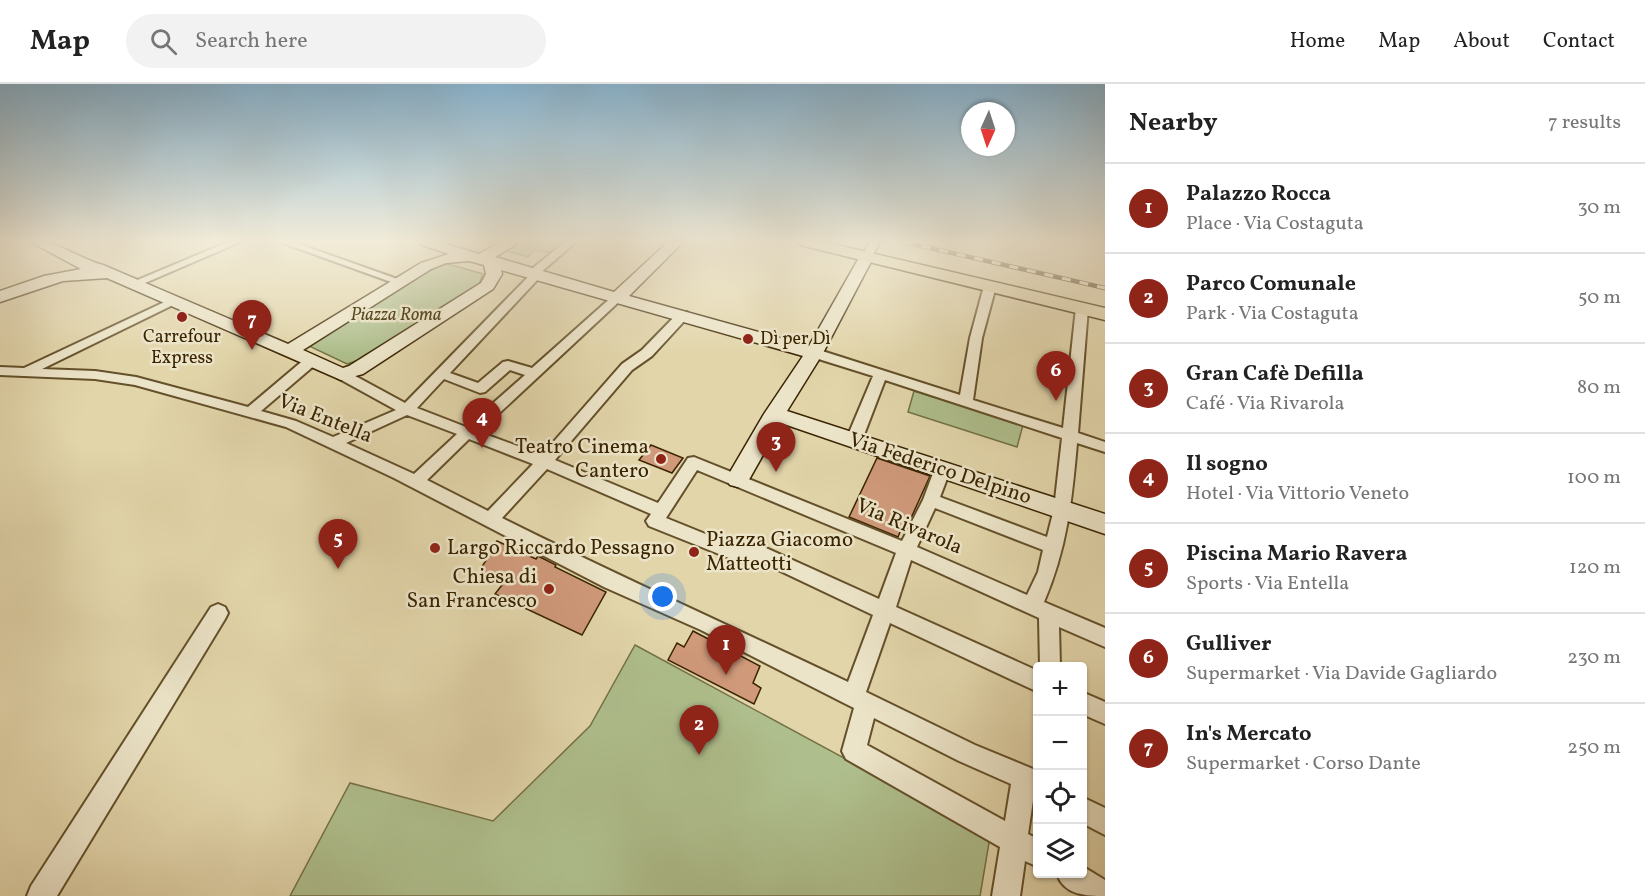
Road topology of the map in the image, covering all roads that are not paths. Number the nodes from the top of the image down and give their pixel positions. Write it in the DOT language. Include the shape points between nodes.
graph roads {
  1 [pos="44,280"];
  2 [pos="124,280"];
  3 [pos="144,280"];
  4 [pos="395,280"];
  5 [pos="491,280"];
  6 [pos="529,280"];
  7 [pos="556,280"];
  8 [pos="636,280"];
  9 [pos="854,280"];
  10 [pos="970,280"];
  11 [pos="398,281"];
  12 [pos="134,284"];
  13 [pos="990,286"];
  14 [pos="0,297"];
  15 [pos="618,297"];
  16 [pos="173,301"];
  17 [pos="1082,308"];
  18 [pos="1105,314"];
  19 [pos="683,315"];
  20 [pos="289,351"];
  21 [pos="814,353"];
  22 [pos="311,361"];
  23 [pos="0,371"];
  24 [pos="25,371"];
  25 [pos="532,373"];
  26 [pos="881,373"];
  27 [pos="341,374"];
  28 [pos="442,374"];
  29 [pos="966,401"];
  30 [pos="407,410"];
  31 [pos="250,413"];
  32 [pos="775,414"];
  33 [pos="468,433"];
  34 [pos="1069,434"];
  35 [pos="854,440"];
  36 [pos="333,443"];
  37 [pos="1105,447"];
  38 [pos="544,462"];
  39 [pos="943,468"];
  40 [pos="738,479"];
  41 [pos="415,482"];
  42 [pos="931,500"];
  43 [pos="1063,509"];
  44 [pos="661,512"];
  45 [pos="489,521"];
  46 [pos="1105,524"];
  47 [pos="1054,547"];
  48 [pos="906,550"];
  49 [pos="1041,610"];
  50 [pos="885,611"];
  51 [pos="218,613"];
  52 [pos="1105,638"];
  53 [pos="1049,662"];
  54 [pos="1033,680"];
  55 [pos="859,701"];
  56 [pos="1087,705"];
  57 [pos="1105,713"];
  58 [pos="1031,781"];
  59 [pos="1087,811"];
  60 [pos="1105,822"];
  61 [pos="1015,840"];
  62 [pos="1033,851"];
  63 [pos="1078,878"];
  64 [pos="1105,895"];
  65 [pos="41,896"];
  66 [pos="1006,896"];
  1 -- 14 [label="street"];
  2 -- 12 [label="street"];
  3 -- 12 [label="street"];
  4 -- 11 [label="street"];
  5 -- 27 [label="street" via="487,286 356,370"];
  6 -- 28 [label="street"];
  7 -- 15 [label="street"];
  8 -- 15 [label="street"];
  9 -- 21 [label="street"];
  10 -- 13 [label="main road"];
  11 -- 20 [label="street"];
  12 -- 16 [label="street"];
  13 -- 17 [label="main road"];
  13 -- 29 [label="street" via="976,338"];
  15 -- 19 [label="street"];
  15 -- 25 [label="street"];
  16 -- 20 [label="street"];
  16 -- 24 [label="street"];
  17 -- 18 [label="main road"];
  17 -- 34 [label="street"];
  19 -- 21 [label="street"];
  19 -- 38 [label="street" via="647,353 627,367"];
  20 -- 22 [label="street"];
  21 -- 26 [label="street"];
  21 -- 32 [label="street"];
  22 -- 27 [label="street"];
  22 -- 31 [label="street"];
  23 -- 24 [label="street, Via Entella"];
  24 -- 31 [label="street, Via Entella" via="136,381"];
  25 -- 28 [label="street" via="508,365 480,389"];
  25 -- 33 [label="street"];
  26 -- 29 [label="street"];
  26 -- 35 [label="street"];
  27 -- 30 [label="street"];
  28 -- 30 [label="street"];
  29 -- 34 [label="street"];
  30 -- 33 [label="street"];
  30 -- 36 [label="street"];
  31 -- 36 [label="street, Via Entella" via="291,424"];
  32 -- 35 [label="street, Via Federico Delpino"];
  32 -- 40 [label="street"];
  33 -- 38 [label="street"];
  33 -- 41 [label="street"];
  34 -- 37 [label="street"];
  34 -- 43 [label="street"];
  35 -- 39 [label="street, Via Federico Delpino"];
  36 -- 41 [label="street, Via Entella"];
  38 -- 44 [label="street"];
  38 -- 45 [label="street"];
  39 -- 42 [label="street"];
  39 -- 43 [label="street, Via Federico Delpino"];
  40 -- 44 [label="street, Via Rivarola" via="693,462"];
  40 -- 48 [label="street, Via Rivarola"];
  41 -- 45 [label="street, Via Entella"];
  42 -- 47 [label="street"];
  42 -- 48 [label="street"];
  43 -- 46 [label="street, Via Federico Delpino"];
  43 -- 47 [label="street"];
  44 -- 50 [label="street" via="656,521 744,557 748,548"];
  45 -- 55 [label="street, Via Entella" via="708,624"];
  47 -- 49 [label="street"];
  48 -- 49 [label="street, Via Rivarola"];
  48 -- 50 [label="street"];
  49 -- 52 [label="street, Via Rivarola"];
  49 -- 53 [label="street"];
  50 -- 54 [label="street"];
  50 -- 55 [label="street"];
  51 -- 65 [label="street"];
  55 -- 58 [label="street"];
  55 -- 61 [label="street" via="854,751"];
  56 -- 57 [label="street"];
  58 -- 61 [label="street"];
  59 -- 60 [label="street"];
  61 -- 62 [label="street"];
  61 -- 66 [label="street"];
  63 -- 64 [label="street"];
}
